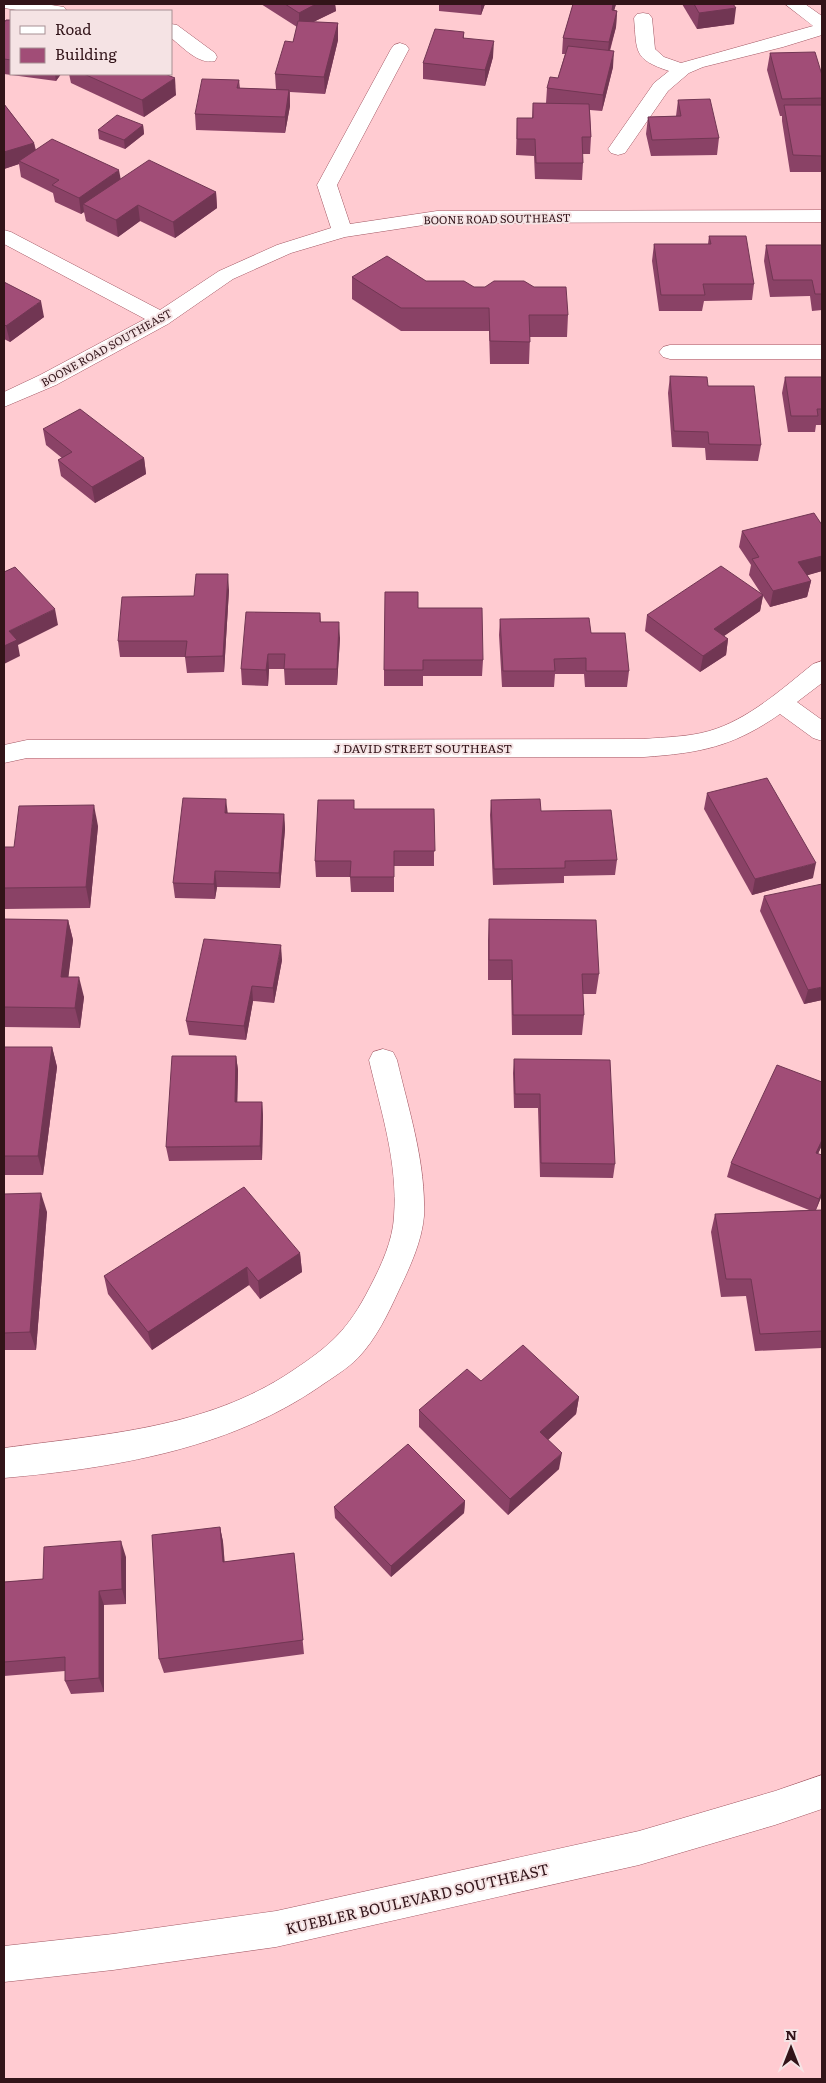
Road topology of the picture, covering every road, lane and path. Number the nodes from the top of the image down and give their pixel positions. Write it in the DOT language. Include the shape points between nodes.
graph roads {
  1 [pos="10,4"];
  2 [pos="794,4"];
  3 [pos="51,10"];
  4 [pos="643,18"];
  5 [pos="822,24"];
  6 [pos="822,29"];
  7 [pos="172,30"];
  8 [pos="400,49"];
  9 [pos="208,57"];
  10 [pos="682,69"];
  11 [pos="618,149"];
  12 [pos="822,216"];
  13 [pos="342,231"];
  14 [pos="4,236"];
  15 [pos="161,319"];
  16 [pos="670,352"];
  17 [pos="822,352"];
  18 [pos="4,400"];
  19 [pos="822,670"];
  20 [pos="780,702"];
  21 [pos="822,732"];
  22 [pos="4,754"];
  23 [pos="383,1060"];
  24 [pos="4,1463"];
  25 [pos="822,1792"];
  26 [pos="4,1964"];
  1 -- 3 [label="street"];
  2 -- 5 [label="street"];
  4 -- 10 [label="street" via="646,51 657,61"];
  6 -- 10 [label="street" via="696,62"];
  7 -- 9 [label="street"];
  8 -- 13 [label="street" via="327,185"];
  10 -- 11 [label="street" via="661,87"];
  12 -- 13 [label="street, BOONE ROAD SOUTHEAST" via="437,218"];
  13 -- 15 [label="street, BOONE ROAD SOUTHEAST" via="284,249 226,275"];
  14 -- 15 [label="street"];
  15 -- 18 [label="street, BOONE ROAD SOUTHEAST"];
  16 -- 17 [label="street"];
  19 -- 20 [label="street, J DAVID STREET SOUTHEAST"];
  20 -- 21 [label="street"];
  20 -- 22 [label="street, J DAVID STREET SOUTHEAST" via="714,739 644,748 37,749"];
  23 -- 24 [label="street" via="407,1176 409,1217 396,1263 378,1303 349,1347 305,1382 252,1411 184,1435 122,1448"];
  25 -- 26 [label="street, KUEBLER BOULEVARD SOUTHEAST" via="639,1848 276,1929"];
}
